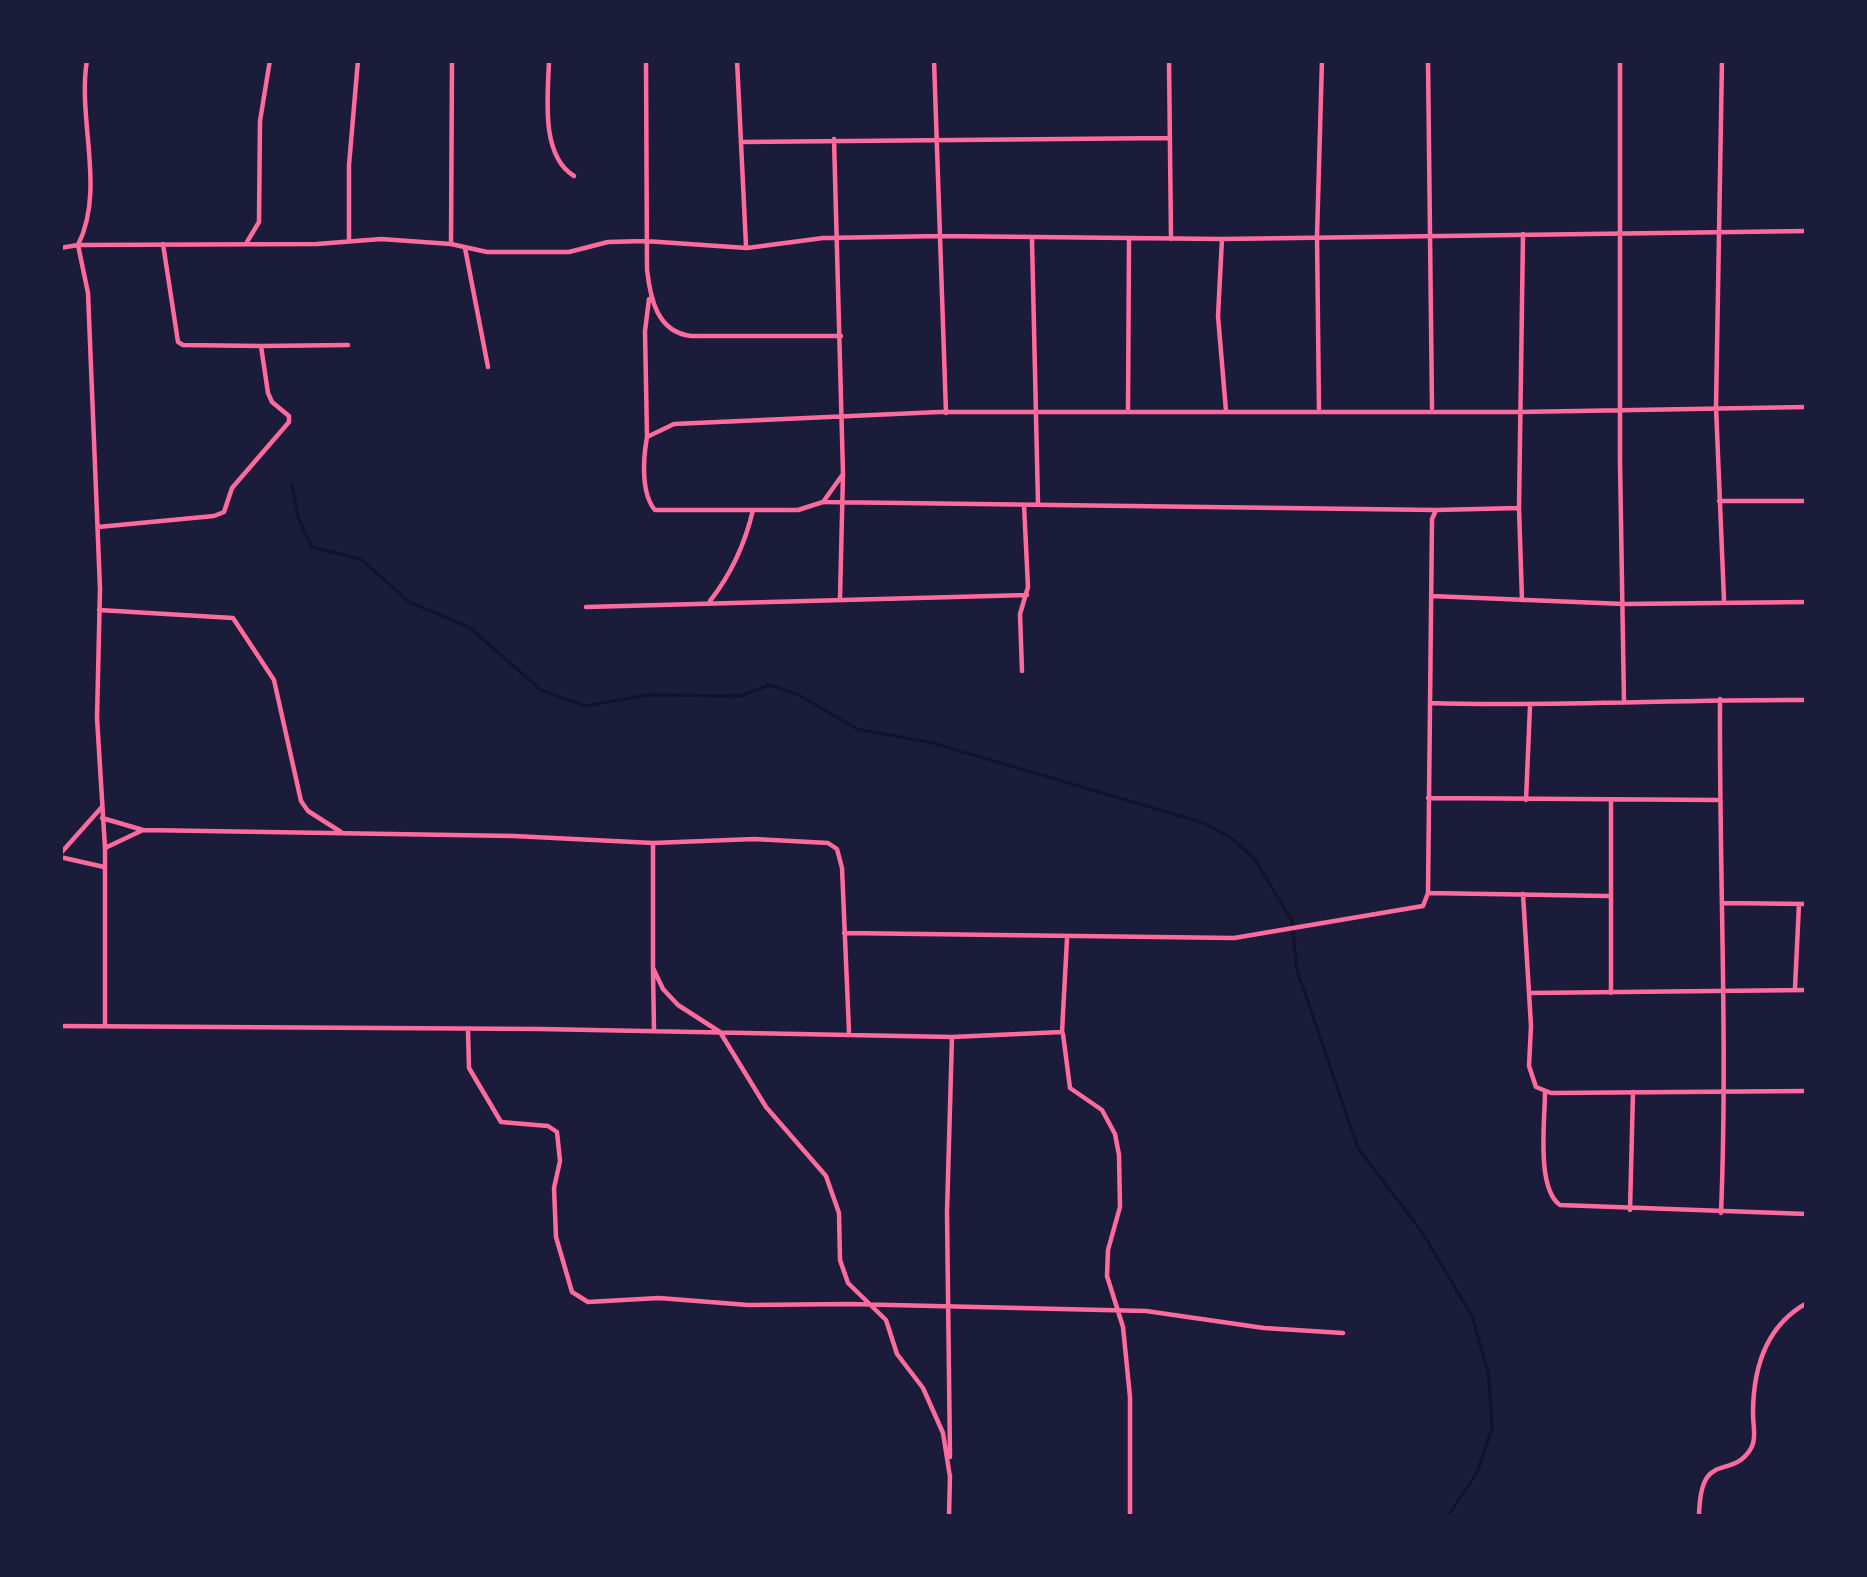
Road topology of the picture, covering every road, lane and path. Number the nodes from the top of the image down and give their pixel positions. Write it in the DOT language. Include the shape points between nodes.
graph roads {
  1 [pos="87,60"];
  2 [pos="270,60"];
  3 [pos="358,60"];
  4 [pos="452,60"];
  5 [pos="549,60"];
  6 [pos="646,60"];
  7 [pos="737,60"];
  8 [pos="934,60"];
  9 [pos="1169,60"];
  10 [pos="1322,60"];
  11 [pos="1428,60"];
  12 [pos="1620,60"];
  13 [pos="1722,60"];
  14 [pos="937,137"];
  15 [pos="1170,138"];
  16 [pos="834,140"];
  17 [pos="742,142"];
  18 [pos="574,176"];
  19 [pos="1807,231"];
  20 [pos="1622,232"];
  21 [pos="1720,232"];
  22 [pos="1523,234"];
  23 [pos="940,236"];
  24 [pos="1317,236"];
  25 [pos="1432,236"];
  26 [pos="836,238"];
  27 [pos="1129,239"];
  28 [pos="1171,239"];
  29 [pos="1222,239"];
  30 [pos="1032,240"];
  31 [pos="349,241"];
  32 [pos="645,241"];
  33 [pos="163,244"];
  34 [pos="452,244"];
  35 [pos="78,245"];
  36 [pos="245,245"];
  37 [pos="60,248"];
  38 [pos="465,248"];
  39 [pos="746,248"];
  40 [pos="650,296"];
  41 [pos="841,336"];
  42 [pos="349,345"];
  43 [pos="261,346"];
  44 [pos="488,367"];
  45 [pos="1716,407"];
  46 [pos="1807,407"];
  47 [pos="1620,408"];
  48 [pos="1036,410"];
  49 [pos="1432,410"];
  50 [pos="1128,411"];
  51 [pos="1226,411"];
  52 [pos="1319,412"];
  53 [pos="1519,412"];
  54 [pos="946,413"];
  55 [pos="841,414"];
  56 [pos="647,437"];
  57 [pos="843,473"];
  58 [pos="1719,501"];
  59 [pos="1807,501"];
  60 [pos="823,502"];
  61 [pos="839,504"];
  62 [pos="1024,506"];
  63 [pos="1038,506"];
  64 [pos="1519,508"];
  65 [pos="753,509"];
  66 [pos="1436,510"];
  67 [pos="98,527"];
  68 [pos="1027,595"];
  69 [pos="1430,596"];
  70 [pos="840,598"];
  71 [pos="1522,600"];
  72 [pos="1724,600"];
  73 [pos="709,602"];
  74 [pos="1807,602"];
  75 [pos="1624,604"];
  76 [pos="586,607"];
  77 [pos="99,610"];
  78 [pos="1022,671"];
  79 [pos="1720,699"];
  80 [pos="1807,700"];
  81 [pos="1624,702"];
  82 [pos="1430,703"];
  83 [pos="1530,706"];
  84 [pos="1428,798"];
  85 [pos="1526,800"];
  86 [pos="1719,800"];
  87 [pos="1611,801"];
  88 [pos="101,808"];
  89 [pos="102,818"];
  90 [pos="143,830"];
  91 [pos="344,835"];
  92 [pos="653,843"];
  93 [pos="105,848"];
  94 [pos="60,856"];
  95 [pos="104,867"];
  96 [pos="1428,892"];
  97 [pos="1523,894"];
  98 [pos="1608,896"];
  99 [pos="1723,903"];
  100 [pos="1803,904"];
  101 [pos="844,933"];
  102 [pos="1067,938"];
  103 [pos="653,968"];
  104 [pos="1807,990"];
  105 [pos="1795,991"];
  106 [pos="1726,992"];
  107 [pos="1529,993"];
  108 [pos="1611,994"];
  109 [pos="105,1024"];
  110 [pos="60,1026"];
  111 [pos="468,1030"];
  112 [pos="654,1030"];
  113 [pos="720,1032"];
  114 [pos="1062,1032"];
  115 [pos="849,1035"];
  116 [pos="952,1037"];
  117 [pos="1807,1091"];
  118 [pos="1545,1092"];
  119 [pos="1633,1092"];
  120 [pos="1726,1092"];
  121 [pos="1630,1210"];
  122 [pos="1721,1213"];
  123 [pos="1807,1214"];
  124 [pos="1807,1303"];
  125 [pos="870,1305"];
  126 [pos="950,1308"];
  127 [pos="1119,1310"];
  128 [pos="1343,1333"];
  129 [pos="950,1477"];
  130 [pos="949,1517"];
  131 [pos="1130,1517"];
  132 [pos="1699,1517"];
  1 -- 35 [label="street" via="90,184"];
  2 -- 36 [label="street" via="260,121 260,222"];
  3 -- 31 [label="street"];
  4 -- 34 [label="street"];
  5 -- 18 [label="street" via="554,152"];
  6 -- 32 [label="street"];
  7 -- 17 [label="street"];
  8 -- 14 [label="street"];
  9 -- 15 [label="street"];
  10 -- 24 [label="street"];
  11 -- 25 [label="street"];
  12 -- 20 [label="street"];
  13 -- 21 [label="street"];
  14 -- 15 [label="street"];
  14 -- 16 [label="street"];
  14 -- 23 [label="street"];
  15 -- 28 [label="street"];
  16 -- 17 [label="street"];
  16 -- 26 [label="street"];
  17 -- 39 [label="street"];
  19 -- 21 [label="street"];
  20 -- 21 [label="street"];
  20 -- 22 [label="street"];
  20 -- 47 [label="street"];
  21 -- 45 [label="street"];
  22 -- 25 [label="street"];
  22 -- 53 [label="street"];
  23 -- 26 [label="street"];
  23 -- 30 [label="street"];
  23 -- 54 [label="street"];
  24 -- 25 [label="street"];
  24 -- 29 [label="street"];
  24 -- 52 [label="street"];
  25 -- 49 [label="street"];
  26 -- 39 [label="street"];
  26 -- 41 [label="street"];
  27 -- 28 [label="street"];
  27 -- 30 [label="street"];
  27 -- 50 [label="street"];
  28 -- 29 [label="street"];
  29 -- 51 [label="street" via="1217,289"];
  30 -- 48 [label="street"];
  31 -- 34 [label="street"];
  31 -- 36 [label="street"];
  32 -- 38 [label="street" via="569,252"];
  32 -- 39 [label="street"];
  32 -- 40 [label="street"];
  33 -- 35 [label="street"];
  33 -- 36 [label="street"];
  33 -- 43 [label="street" via="178,342"];
  34 -- 38 [label="street"];
  35 -- 37 [label="street"];
  35 -- 67 [label="street" via="88,293"];
  38 -- 44 [label="street"];
  40 -- 41 [label="street" via="662,321 681,335"];
  40 -- 56 [label="street"];
  41 -- 55 [label="street"];
  42 -- 43 [label="street"];
  43 -- 67 [label="street" via="268,393 289,422 232,488 224,512"];
  45 -- 46 [label="street"];
  45 -- 47 [label="street"];
  45 -- 58 [label="street"];
  47 -- 53 [label="street"];
  47 -- 75 [label="street"];
  48 -- 50 [label="street"];
  48 -- 54 [label="street"];
  48 -- 63 [label="street"];
  49 -- 52 [label="street"];
  49 -- 53 [label="street"];
  50 -- 51 [label="street"];
  51 -- 52 [label="street"];
  53 -- 64 [label="street"];
  54 -- 55 [label="street"];
  55 -- 56 [label="street" via="674,424"];
  55 -- 57 [label="street"];
  56 -- 65 [label="street" via="646,490 655,510"];
  57 -- 60 [label="street"];
  57 -- 61 [label="street"];
  58 -- 59 [label="street"];
  58 -- 72 [label="street"];
  60 -- 61 [label="street"];
  60 -- 65 [label="street"];
  61 -- 62 [label="street"];
  61 -- 70 [label="street"];
  62 -- 63 [label="street"];
  62 -- 68 [label="street"];
  63 -- 66 [label="street"];
  64 -- 66 [label="street"];
  64 -- 71 [label="street"];
  65 -- 73 [label="street" via="742,548"];
  66 -- 69 [label="street"];
  67 -- 77 [label="street"];
  68 -- 70 [label="street"];
  68 -- 78 [label="street"];
  69 -- 71 [label="street"];
  69 -- 82 [label="street"];
  70 -- 73 [label="street"];
  71 -- 75 [label="street"];
  72 -- 74 [label="street"];
  72 -- 75 [label="street"];
  73 -- 76 [label="street"];
  75 -- 81 [label="street"];
  77 -- 88 [label="street"];
  77 -- 91 [label="street" via="233,618 274,680 301,801"];
  79 -- 80 [label="street"];
  79 -- 81 [label="street"];
  79 -- 86 [label="street"];
  81 -- 83 [label="street"];
  82 -- 83 [label="street"];
  82 -- 84 [label="street"];
  83 -- 85 [label="street"];
  84 -- 85 [label="street"];
  84 -- 96 [label="street"];
  85 -- 87 [label="street"];
  86 -- 87 [label="street"];
  86 -- 99 [label="street"];
  87 -- 98 [label="street"];
  88 -- 89 [label="street"];
  88 -- 94 [label="street"];
  89 -- 90 [label="street"];
  89 -- 93 [label="street"];
  90 -- 91 [label="street"];
  90 -- 93 [label="street"];
  91 -- 92 [label="street"];
  92 -- 101 [label="street" via="834,845"];
  92 -- 103 [label="street"];
  93 -- 95 [label="street"];
  94 -- 95 [label="street"];
  95 -- 109 [label="street"];
  96 -- 97 [label="street"];
  96 -- 102 [label="street" via="1421,907 1234,938"];
  97 -- 98 [label="street"];
  97 -- 107 [label="street"];
  98 -- 108 [label="street"];
  99 -- 100 [label="street"];
  99 -- 106 [label="street"];
  100 -- 105 [label="street"];
  101 -- 102 [label="street"];
  101 -- 115 [label="street"];
  102 -- 114 [label="street"];
  103 -- 112 [label="street"];
  103 -- 113 [label="street" via="678,1005"];
  104 -- 105 [label="street"];
  105 -- 106 [label="street"];
  106 -- 108 [label="street"];
  106 -- 120 [label="street"];
  107 -- 108 [label="street"];
  107 -- 118 [label="street" via="1530,1077"];
  109 -- 110 [label="street"];
  109 -- 111 [label="street"];
  111 -- 112 [label="street"];
  111 -- 125 [label="street" via="468,1066 501,1122 557,1132 556,1237 577,1298"];
  112 -- 113 [label="street"];
  113 -- 115 [label="street"];
  113 -- 125 [label="street" via="766,1107 826,1176 844,1272"];
  114 -- 116 [label="street"];
  114 -- 127 [label="street" via="1070,1088 1102,1110 1115,1134 1120,1207 1107,1276"];
  115 -- 116 [label="street"];
  116 -- 126 [label="street"];
  117 -- 120 [label="street"];
  118 -- 119 [label="street"];
  118 -- 121 [label="street" via="1551,1198 1566,1207"];
  119 -- 120 [label="street"];
  119 -- 121 [label="street"];
  120 -- 122 [label="street"];
  121 -- 122 [label="street"];
  122 -- 123 [label="street"];
  124 -- 132 [label="street" via="1765,1346 1754,1384 1752,1446 1708,1475"];
  125 -- 126 [label="street"];
  125 -- 129 [label="street" via="926,1394"];
  126 -- 127 [label="street"];
  126 -- 129 [label="street"];
  127 -- 128 [label="street"];
  127 -- 131 [label="street" via="1130,1397"];
  129 -- 130 [label="street"];
}
